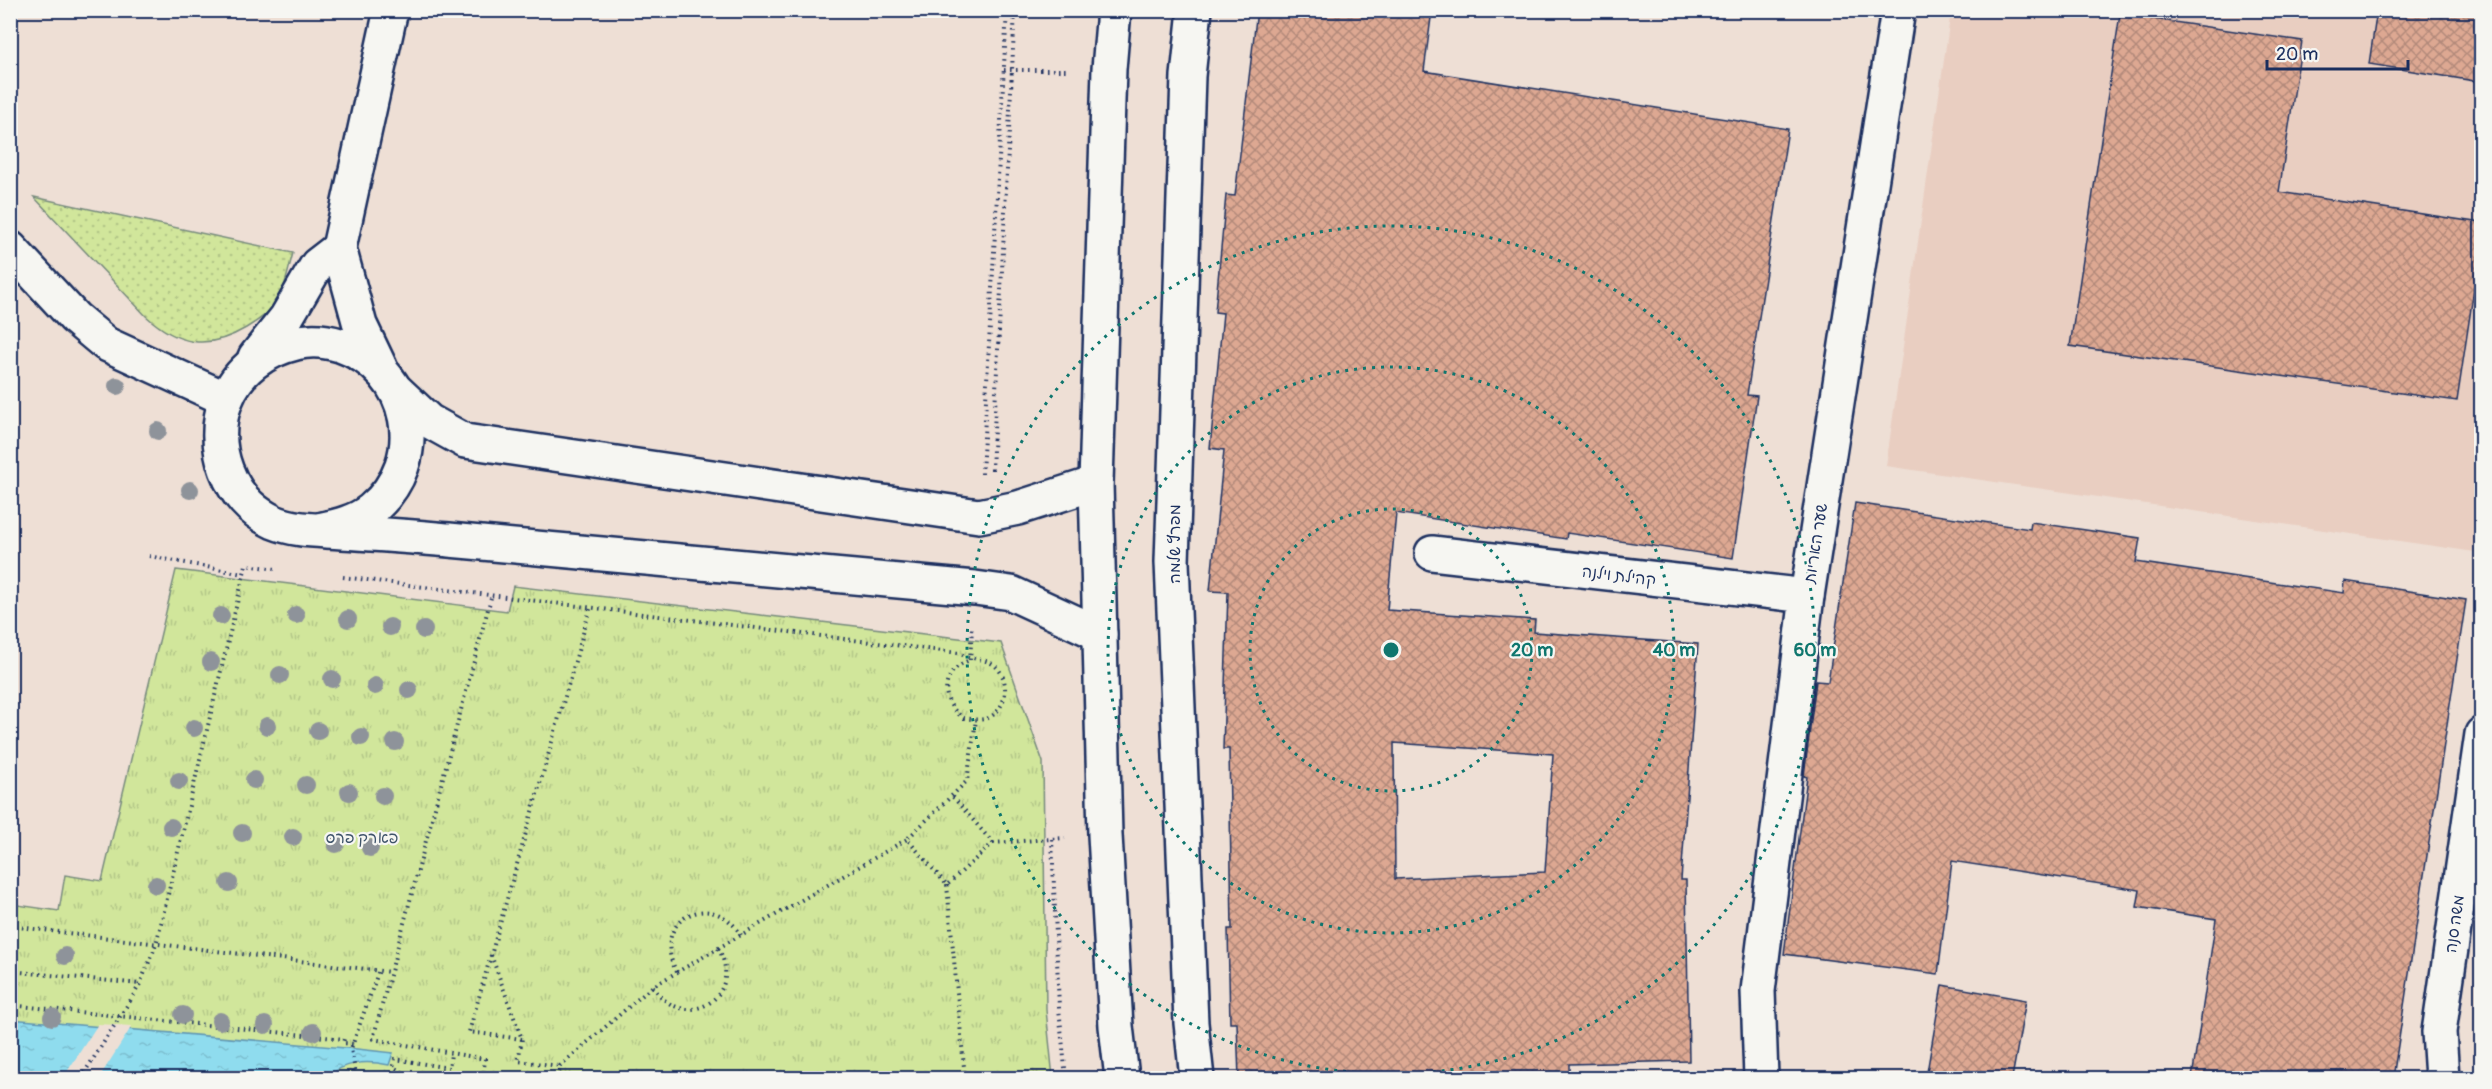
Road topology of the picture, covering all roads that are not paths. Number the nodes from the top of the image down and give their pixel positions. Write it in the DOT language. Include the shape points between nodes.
graph roads {
  1 [pos="391,10"];
  2 [pos="1114,10"];
  3 [pos="1195,10"];
  4 [pos="1898,10"];
  5 [pos="10,248"];
  6 [pos="339,248"];
  7 [pos="248,367"];
  8 [pos="389,380"];
  9 [pos="226,399"];
  10 [pos="1095,483"];
  11 [pos="319,530"];
  12 [pos="1432,553"];
  13 [pos="1807,596"];
  14 [pos="1100,634"];
  15 [pos="2481,734"];
  16 [pos="1122,1078"];
  17 [pos="1197,1078"];
  18 [pos="1761,1078"];
  19 [pos="2442,1078"];
  1 -- 6 [label="street"];
  2 -- 10 [label="street" via="1108,69"];
  3 -- 17 [label="street, מפרץ שלמה" via="1188,76 1172,562 1191,1023"];
  4 -- 13 [label="street, שער האריות"];
  5 -- 9 [label="street" via="75,318 106,344"];
  6 -- 7 [label="street" via="317,265 286,318"];
  6 -- 8 [label="street" via="360,325"];
  7 -- 8 [label="street" via="272,350 300,341 330,342 357,351"];
  7 -- 9 [label="street"];
  8 -- 10 [label="street" via="429,421 465,441 979,516"];
  8 -- 11 [label="street" via="406,417 408,444 402,470 388,494 369,512 345,525"];
  9 -- 11 [label="street" via="220,446 225,469 237,490 252,508 273,521 295,529"];
  10 -- 14 [label="street"];
  11 -- 14 [label="street" via="975,588 1011,593"];
  12 -- 13 [label="street, קהילת וילנה"];
  13 -- 18 [label="street, שער האריות" via="1758,991"];
  14 -- 16 [label="street" via="1106,835"];
  15 -- 19 [label="street, משה סנה" via="2439,1032"];
}
